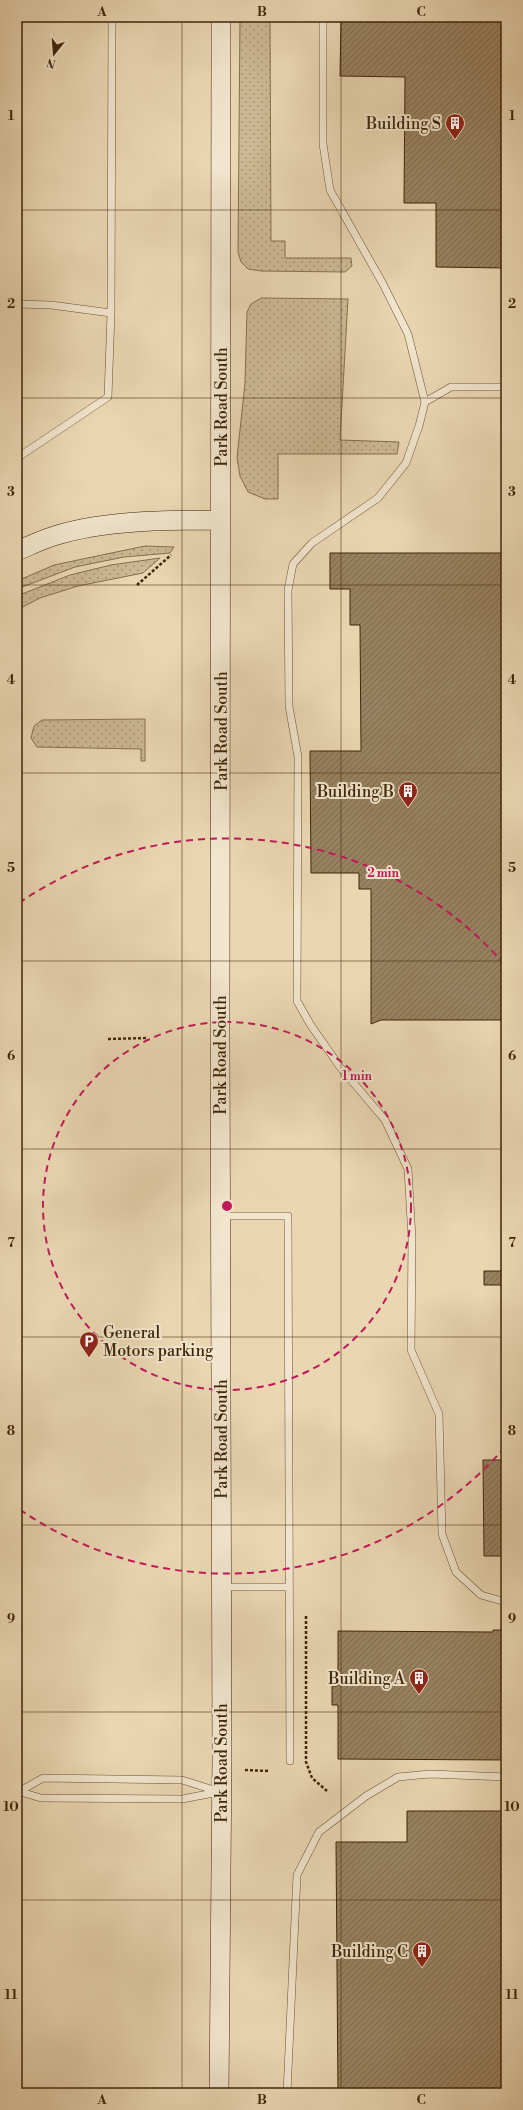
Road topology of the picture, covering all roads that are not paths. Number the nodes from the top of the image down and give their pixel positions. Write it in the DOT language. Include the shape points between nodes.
graph roads {
  1 [pos="112,17"];
  2 [pos="221,17"];
  3 [pos="323,17"];
  4 [pos="17,304"];
  5 [pos="110,313"];
  6 [pos="506,387"];
  7 [pos="425,402"];
  8 [pos="17,458"];
  9 [pos="221,520"];
  10 [pos="17,551"];
  11 [pos="220,1216"];
  12 [pos="221,1587"];
  13 [pos="290,1587"];
  14 [pos="506,1602"];
  15 [pos="290,1761"];
  16 [pos="506,1777"];
  17 [pos="18,1791"];
  18 [pos="222,1792"];
  19 [pos="219,2093"];
  20 [pos="287,2093"];
  1 -- 5 [label="lane"];
  2 -- 9 [label="main road, Park Road South"];
  3 -- 7 [label="lane" via="324,144 330,190 408,334"];
  4 -- 5 [label="lane" via="51,305"];
  5 -- 8 [label="lane" via="108,397"];
  6 -- 7 [label="lane" via="451,387"];
  7 -- 14 [label="lane" via="406,463 378,498 312,543 294,564 288,590 289,706 298,757 297,1001 340,1067 385,1120 408,1169 412,1238 411,1350 439,1414 442,1534 456,1572 481,1595"];
  9 -- 10 [label="main road" via="108,525 55,536"];
  9 -- 11 [label="main road, Park Road South"];
  11 -- 12 [label="main road, Park Road South"];
  11 -- 13 [label="lane" via="288,1216"];
  12 -- 13 [label="lane"];
  12 -- 18 [label="main road, Park Road South"];
  13 -- 15 [label="lane"];
  16 -- 20 [label="lane" via="430,1774 398,1778 366,1796 319,1832 297,1875"];
  17 -- 18 [label="lane" via="41,1798 182,1799"];
  17 -- 18 [label="lane" via="43,1778 182,1780"];
  18 -- 19 [label="main road, Park Road South"];
}
